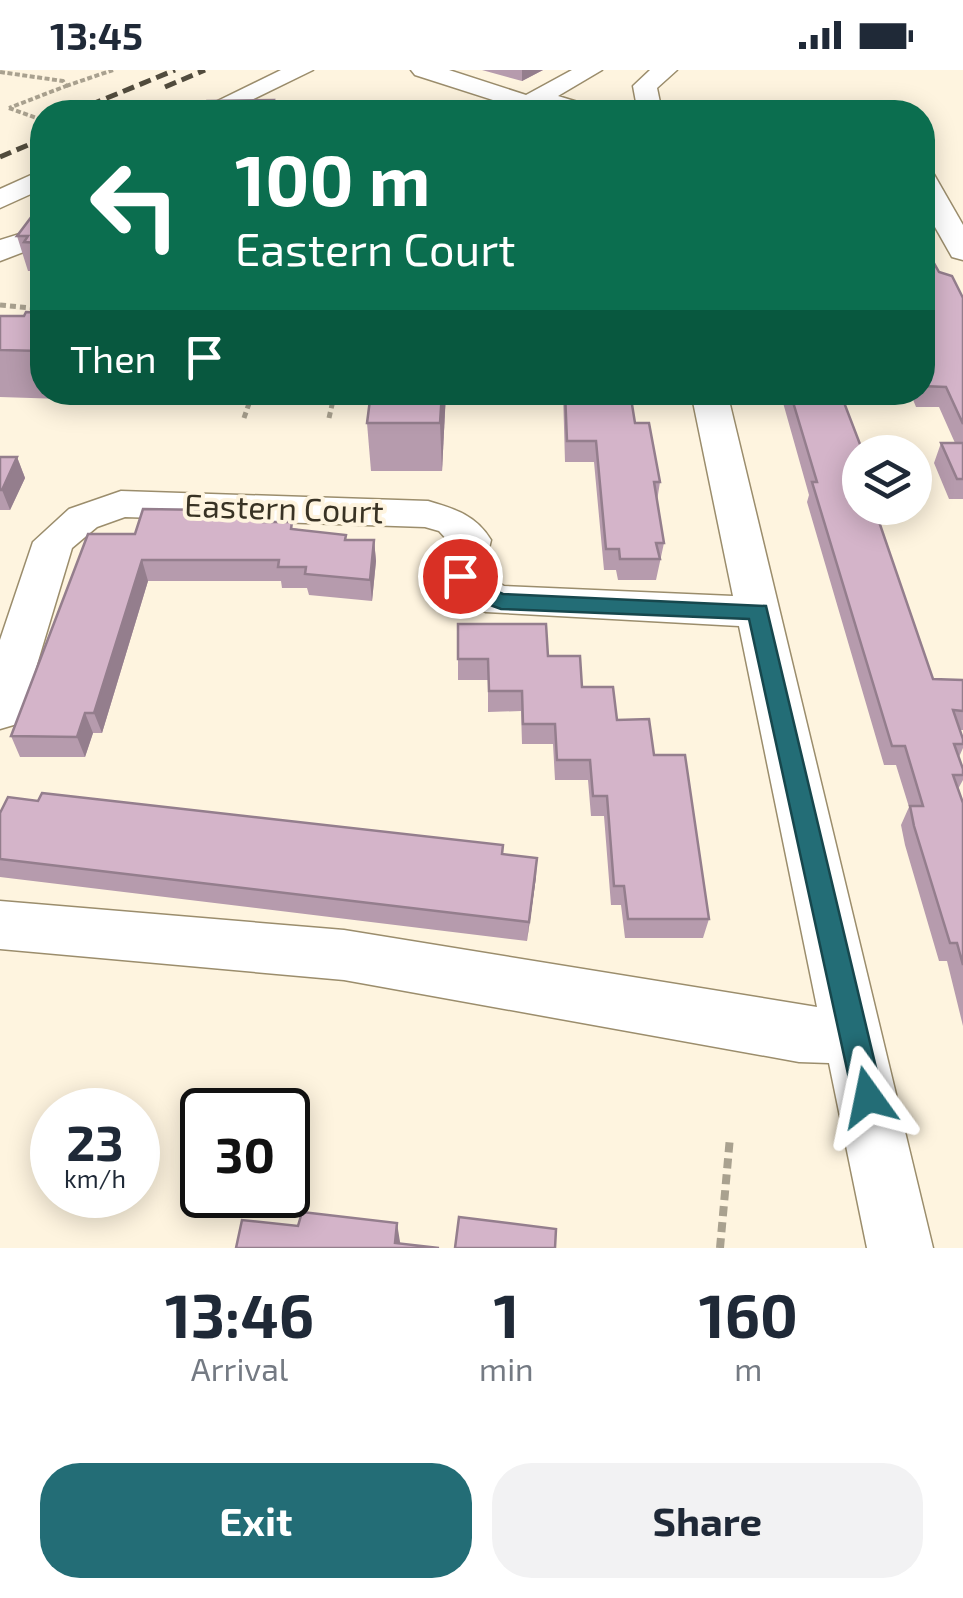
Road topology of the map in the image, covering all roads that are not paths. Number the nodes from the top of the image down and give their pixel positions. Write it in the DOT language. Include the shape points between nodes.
graph roads {
  1 [pos="301,70"];
  2 [pos="423,70"];
  3 [pos="628,85"];
  4 [pos="235,100"];
  5 [pos="527,100"];
  6 [pos="600,100"];
  7 [pos="935,181"];
  8 [pos="30,184"];
  9 [pos="0,200"];
  10 [pos="30,238"];
  11 [pos="963,251"];
  12 [pos="0,252"];
  13 [pos="712,405"];
  14 [pos="758,612"];
  15 [pos="0,711"];
  16 [pos="0,925"];
  17 [pos="855,1036"];
  18 [pos="900,1248"];
  1 -- 4 [label="street"];
  2 -- 5 [label="street"];
  3 -- 5 [label="street"];
  3 -- 6 [label="street"];
  7 -- 11 [label="street"];
  8 -- 9 [label="street"];
  10 -- 12 [label="street"];
  13 -- 14 [label="street"];
  14 -- 15 [label="street, Eastern Court" via="501,601 476,592 460,576 471,540 453,522 428,514 121,504 83,518 53,542"];
  14 -- 17 [label="street"];
  16 -- 17 [label="street" via="344,955 799,1034"];
  17 -- 18 [label="street"];
}
